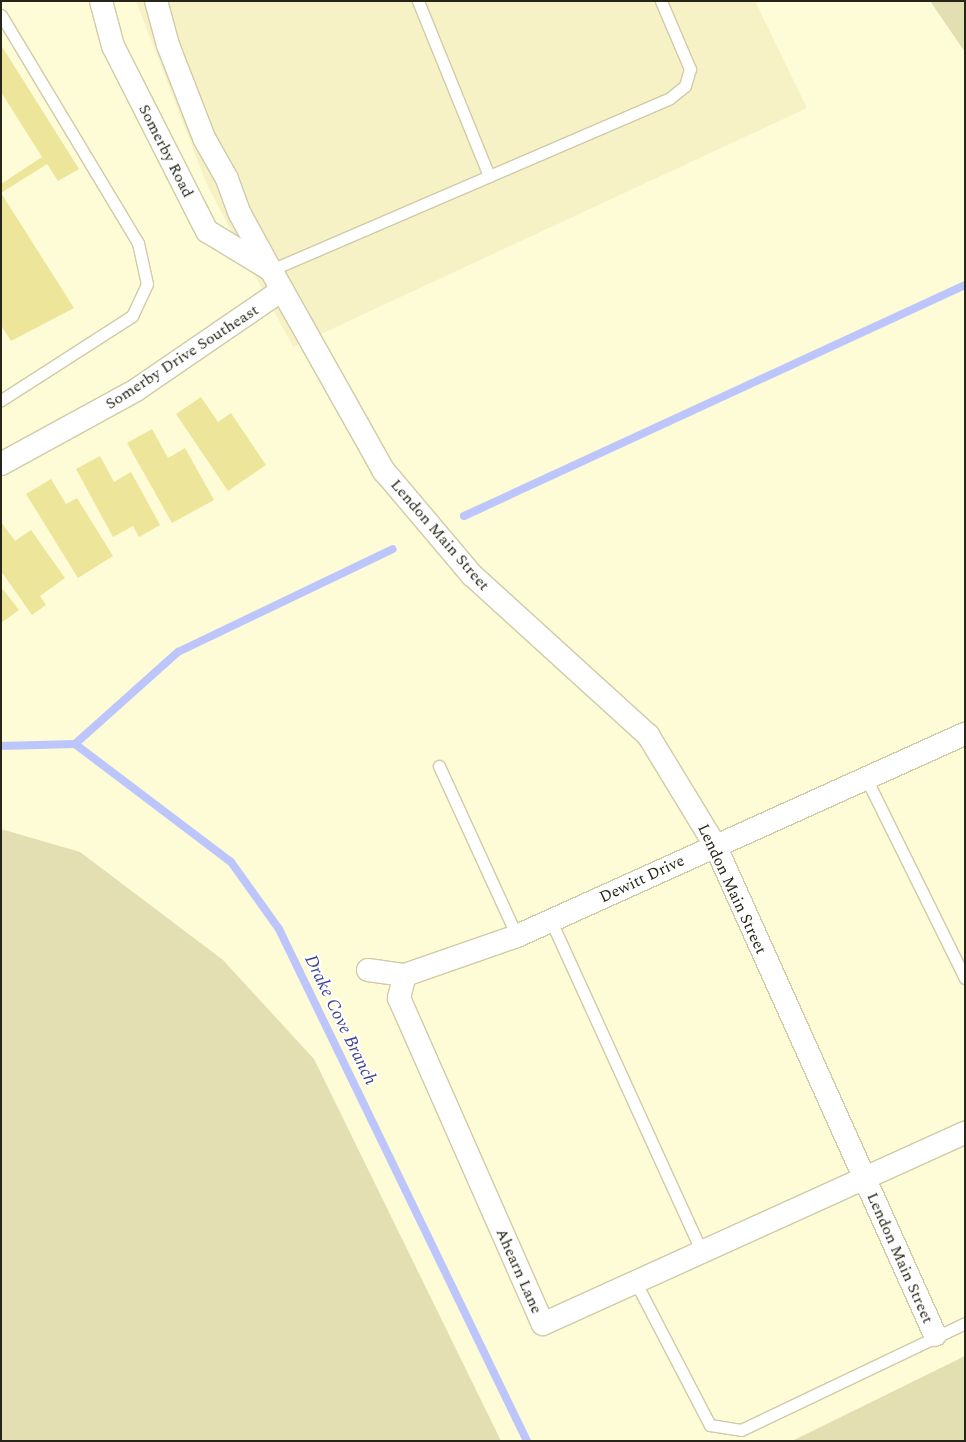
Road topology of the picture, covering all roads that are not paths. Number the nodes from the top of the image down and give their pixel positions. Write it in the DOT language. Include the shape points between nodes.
graph roads {
  1 [pos="101,1"];
  2 [pos="156,1"];
  3 [pos="418,1"];
  4 [pos="662,1"];
  5 [pos="1,15"];
  6 [pos="489,176"];
  7 [pos="271,270"];
  8 [pos="282,290"];
  9 [pos="1,400"];
  10 [pos="1,464"];
  11 [pos="965,734"];
  12 [pos="439,766"];
  13 [pos="866,778"];
  14 [pos="715,845"];
  15 [pos="551,921"];
  16 [pos="518,936"];
  17 [pos="368,970"];
  18 [pos="405,975"];
  19 [pos="965,978"];
  20 [pos="965,1133"];
  21 [pos="864,1177"];
  22 [pos="703,1254"];
  23 [pos="636,1283"];
  24 [pos="965,1323"];
  25 [pos="934,1335"];
  1 -- 7 [label="street, Somerby Road" via="113,46 207,231"];
  2 -- 7 [label="street, Somerby Road" via="168,45 204,138"];
  3 -- 6 [label="lane"];
  4 -- 6 [label="lane" via="690,69 685,86 670,98"];
  5 -- 9 [label="lane" via="138,243 148,284 132,316"];
  6 -- 7 [label="lane"];
  7 -- 8 [label="street, Somerby Road"];
  8 -- 10 [label="street, Somerby Drive Southeast" via="136,390"];
  8 -- 14 [label="street, Lendon Main Street" via="384,472 472,575 648,735"];
  11 -- 13 [label="street, Dewitt Drive"];
  12 -- 16 [label="lane"];
  13 -- 14 [label="street, Dewitt Drive"];
  13 -- 19 [label="lane"];
  14 -- 15 [label="street, Dewitt Drive"];
  14 -- 21 [label="street, Lendon Main Street"];
  15 -- 16 [label="street, Dewitt Drive"];
  15 -- 22 [label="lane"];
  16 -- 18 [label="street, Dewitt Drive"];
  17 -- 18 [label="street, Dewitt Drive"];
  18 -- 23 [label="street, Ahearn Lane" via="399,998 543,1324"];
  20 -- 21 [label="street, Ahearn Lane"];
  21 -- 22 [label="street, Ahearn Lane"];
  21 -- 25 [label="street, Lendon Main Street"];
  22 -- 23 [label="street, Ahearn Lane"];
  23 -- 25 [label="lane" via="710,1426 742,1430"];
  24 -- 25 [label="lane"];
}
